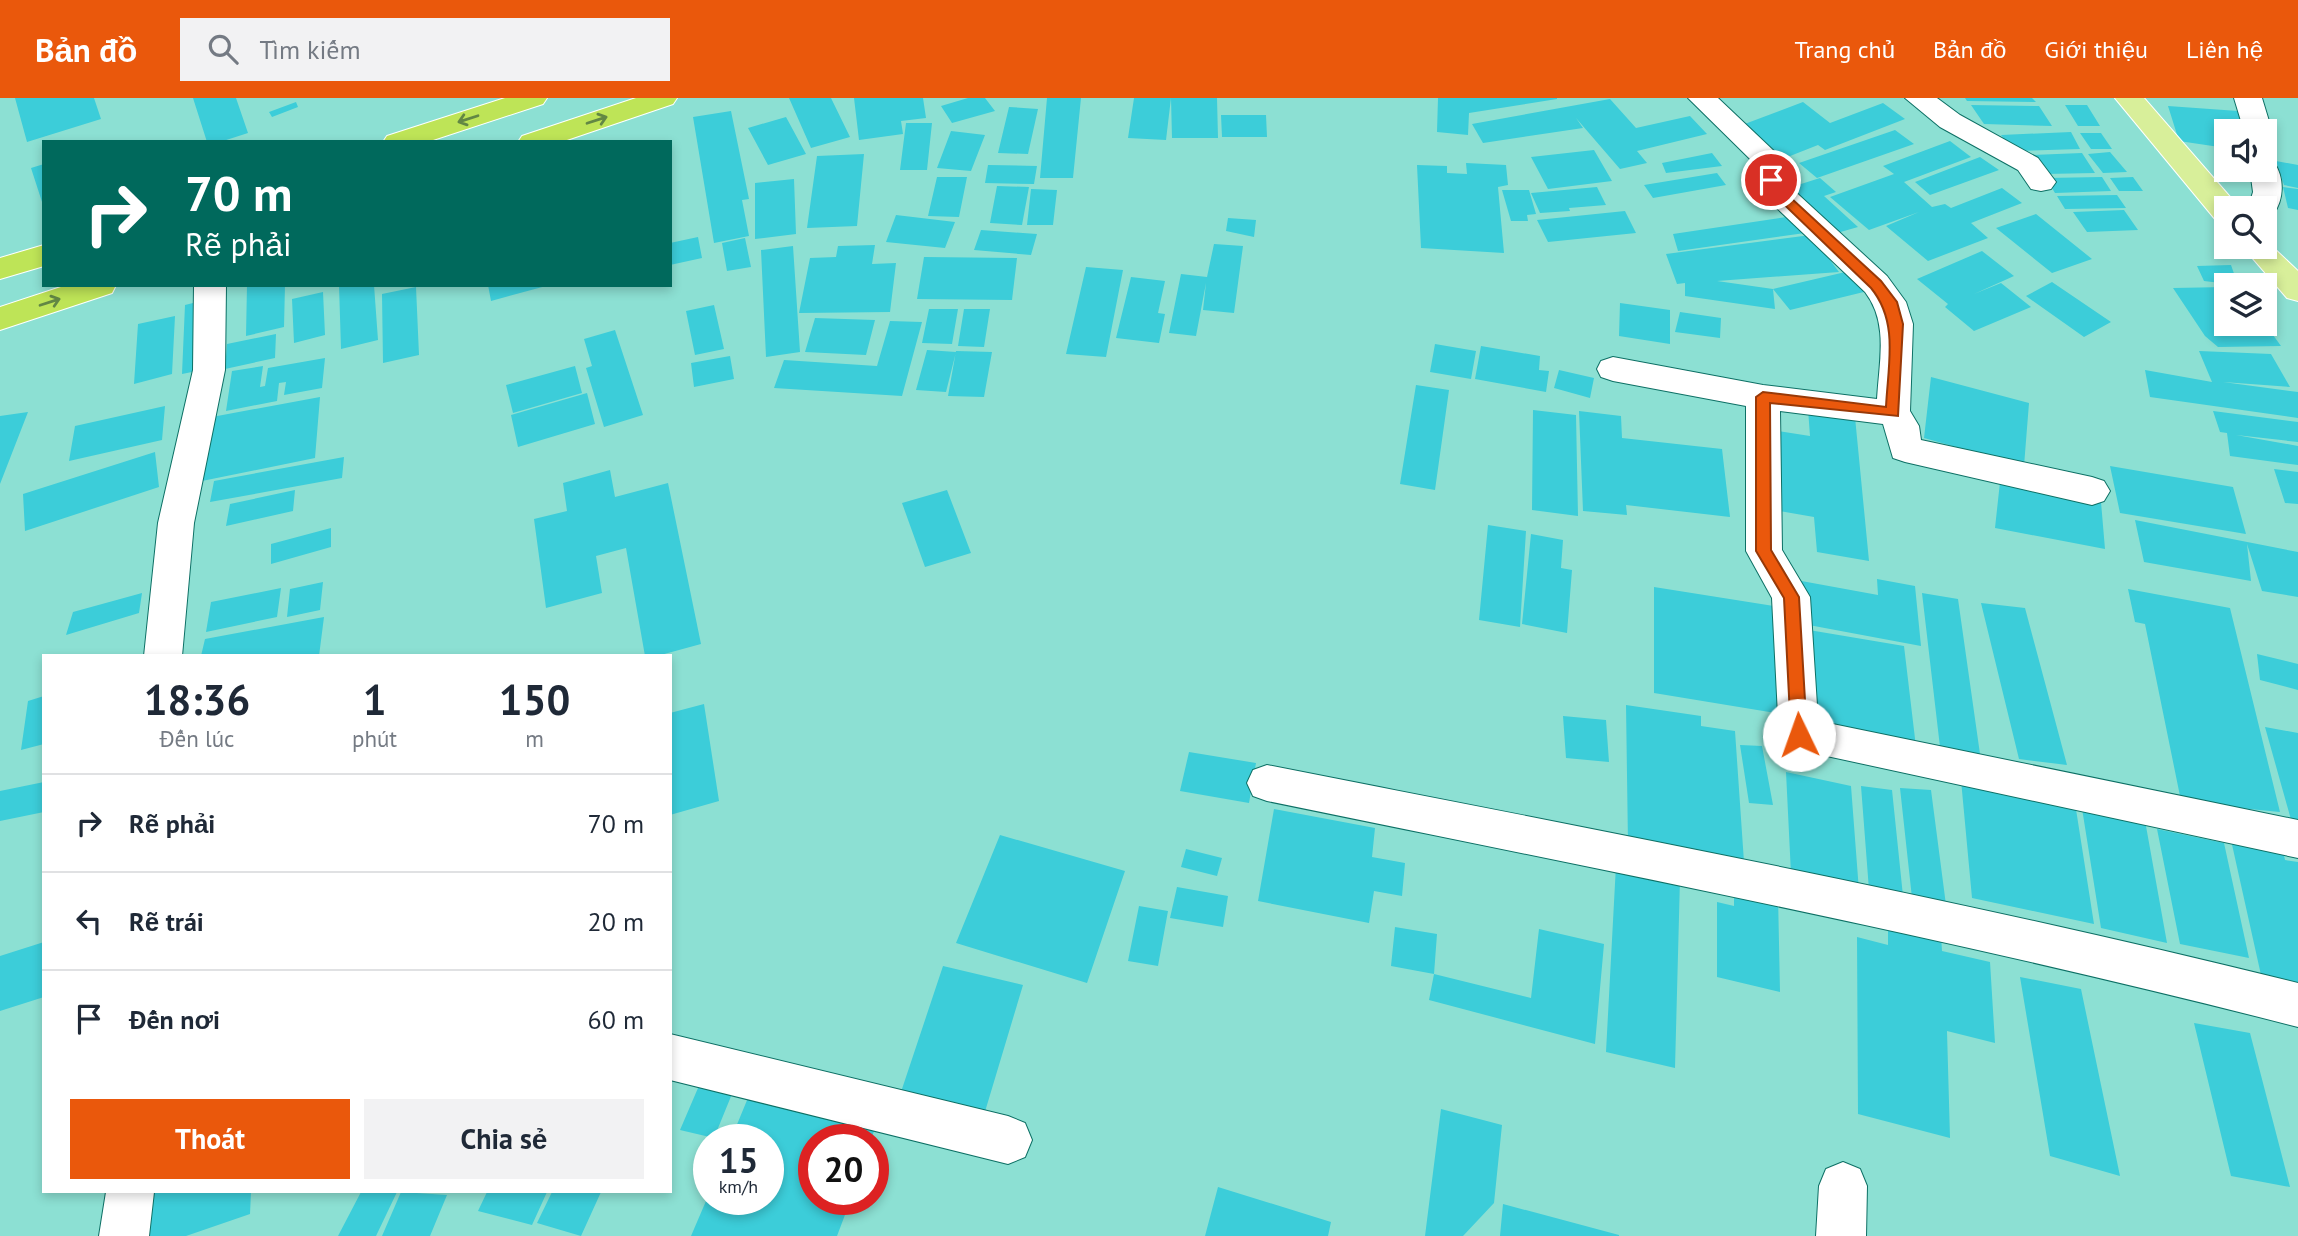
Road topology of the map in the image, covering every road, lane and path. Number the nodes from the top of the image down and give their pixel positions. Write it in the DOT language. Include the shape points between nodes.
graph roads {
  1 [pos="533,98"];
  2 [pos="663,98"];
  3 [pos="1702,98"];
  4 [pos="1919,98"];
  5 [pos="2129,98"];
  6 [pos="2248,98"];
  7 [pos="2254,119"];
  8 [pos="403,140"];
  9 [pos="538,140"];
  10 [pos="2041,182"];
  11 [pos="2214,198"];
  12 [pos="42,256"];
  13 [pos="2269,259"];
  14 [pos="0,269"];
  15 [pos="95,287"];
  16 [pos="210,287"];
  17 [pos="2298,290"];
  18 [pos="0,319"];
  19 [pos="1613,369"];
  20 [pos="1763,397"];
  21 [pos="1893,413"];
  22 [pos="2092,491"];
  23 [pos="163,654"];
  24 [pos="1267,783"];
  25 [pos="2298,839"];
  26 [pos="2298,1005"];
  27 [pos="672,1057"];
  28 [pos="1007,1140"];
  29 [pos="1843,1186"];
  30 [pos="130,1193"];
  31 [pos="124,1236"];
  32 [pos="1841,1236"];
  1 -- 8 [label="highway, one-way"];
  9 -- 2 [label="highway, one-way"];
  3 -- 21 [label="street" via="1765,158 1774,188 1890,302 1896,324"];
  4 -- 10 [label="street" via="1950,121 2028,164"];
  5 -- 11 [label="main road"];
  6 -- 7 [label="street"];
  12 -- 14 [label="highway"];
  13 -- 17 [label="main road"];
  18 -- 15 [label="highway, one-way"];
  16 -- 23 [label="street" via="209,370 176,523"];
  19 -- 20 [label="street"];
  20 -- 21 [label="street"];
  20 -- 25 [label="street" via="1763,551 1791,597 1799,735"];
  21 -- 22 [label="street" via="1902,426 1905,449"];
  24 -- 26 [label="street" via="1866,904"];
  27 -- 28 [label="street"];
  29 -- 32 [label="street"];
  30 -- 31 [label="street"];
}
